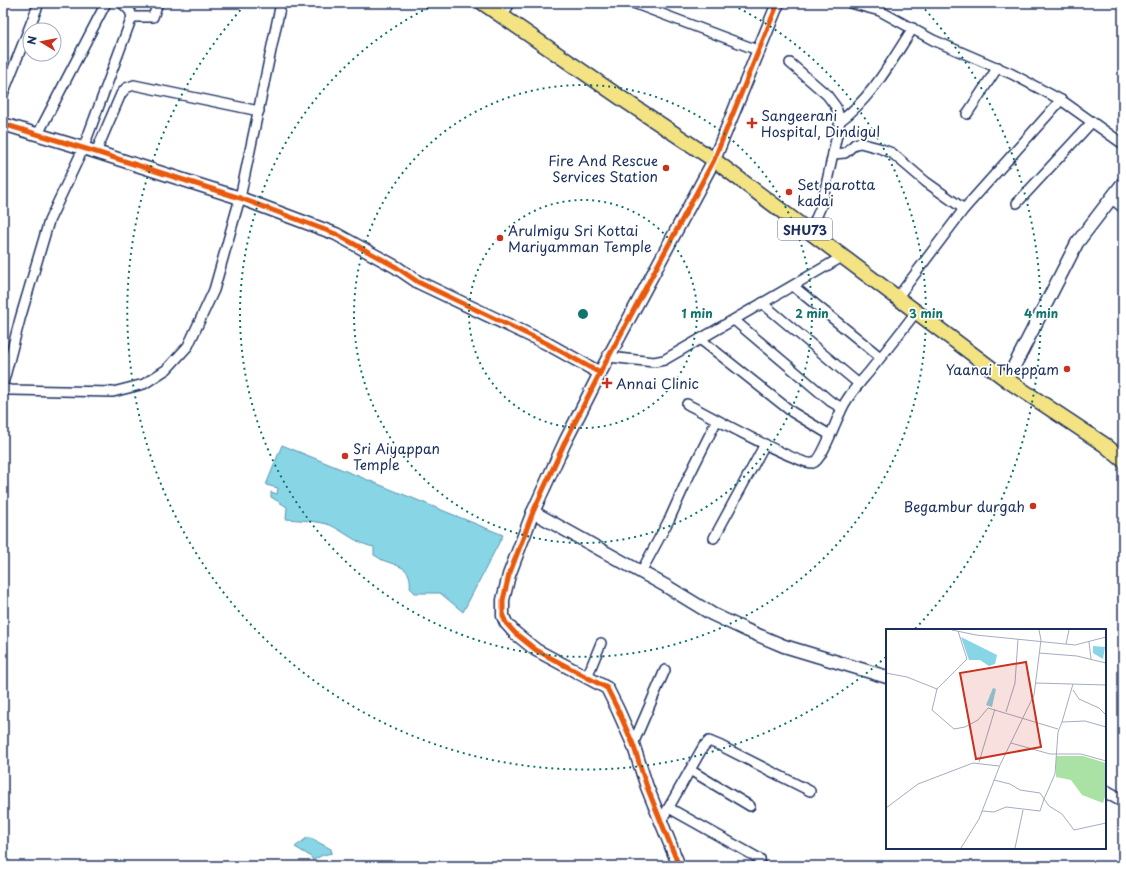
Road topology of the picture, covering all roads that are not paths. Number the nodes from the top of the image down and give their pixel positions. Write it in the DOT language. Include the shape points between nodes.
graph roads {
  1 [pos="39,3"];
  2 [pos="106,3"];
  3 [pos="122,3"];
  4 [pos="158,3"];
  5 [pos="281,3"];
  6 [pos="482,3"];
  7 [pos="510,3"];
  8 [pos="633,3"];
  9 [pos="778,3"];
  10 [pos="850,3"];
  11 [pos="132,17"];
  12 [pos="502,17"];
  13 [pos="913,28"];
  14 [pos="760,51"];
  15 [pos="790,63"];
  16 [pos="998,67"];
  17 [pos="3,94"];
  18 [pos="1061,100"];
  19 [pos="259,111"];
  20 [pos="967,114"];
  21 [pos="840,121"];
  22 [pos="1092,122"];
  23 [pos="3,124"];
  24 [pos="38,134"];
  25 [pos="1123,144"];
  26 [pos="83,149"];
  27 [pos="96,152"];
  28 [pos="833,154"];
  29 [pos="714,160"];
  30 [pos="1123,183"];
  31 [pos="240,198"];
  32 [pos="1112,198"];
  33 [pos="1017,203"];
  34 [pos="1123,208"];
  35 [pos="964,209"];
  36 [pos="810,232"];
  37 [pos="842,257"];
  38 [pos="793,286"];
  39 [pos="897,298"];
  40 [pos="762,303"];
  41 [pos="916,312"];
  42 [pos="734,320"];
  43 [pos="700,339"];
  44 [pos="609,357"];
  45 [pos="880,357"];
  46 [pos="600,373"];
  47 [pos="1007,380"];
  48 [pos="3,384"];
  49 [pos="859,384"];
  50 [pos="3,389"];
  51 [pos="687,404"];
  52 [pos="842,408"];
  53 [pos="718,420"];
  54 [pos="830,435"];
  55 [pos="765,444"];
  56 [pos="1123,460"];
  57 [pos="533,512"];
  58 [pos="714,538"];
  59 [pos="641,572"];
  60 [pos="601,643"];
  61 [pos="664,670"];
  62 [pos="587,677"];
  63 [pos="886,677"];
  64 [pos="633,744"];
  65 [pos="690,770"];
  66 [pos="810,791"];
  67 [pos="1106,792"];
  68 [pos="1123,801"];
  69 [pos="750,806"];
  70 [pos="669,808"];
  71 [pos="660,821"];
  72 [pos="679,866"];
  73 [pos="758,866"];
  1 -- 17 [label="street"];
  2 -- 24 [label="street"];
  3 -- 11 [label="street"];
  4 -- 11 [label="street" via="154,18"];
  5 -- 19 [label="street"];
  6 -- 12 [label="main road, SHU73"];
  7 -- 12 [label="street"];
  8 -- 14 [label="street"];
  9 -- 14 [label="street"];
  10 -- 13 [label="street" via="880,11"];
  11 -- 26 [label="street"];
  12 -- 29 [label="main road, SHU73"];
  13 -- 16 [label="street" via="934,40"];
  13 -- 21 [label="street" via="865,97"];
  14 -- 29 [label="street"];
  15 -- 21 [label="street" via="827,95 836,107"];
  16 -- 18 [label="street"];
  16 -- 20 [label="street"];
  18 -- 22 [label="street"];
  18 -- 35 [label="street"];
  19 -- 27 [label="street" via="134,85 126,88 121,94"];
  19 -- 31 [label="street"];
  21 -- 28 [label="street"];
  22 -- 25 [label="street"];
  22 -- 33 [label="street"];
  23 -- 24 [label="street"];
  24 -- 26 [label="street"];
  26 -- 27 [label="street"];
  26 -- 48 [label="street" via="43,236"];
  27 -- 31 [label="street"];
  28 -- 35 [label="street" via="845,153 860,143 892,153 926,182"];
  28 -- 36 [label="street" via="822,204"];
  29 -- 36 [label="main road, SHU73"];
  29 -- 44 [label="street"];
  30 -- 32 [label="street"];
  31 -- 46 [label="street" via="336,234 418,282 546,343"];
  31 -- 50 [label="street" via="214,290 188,346 167,369 144,384 113,392"];
  32 -- 34 [label="street"];
  32 -- 47 [label="street" via="1077,243"];
  35 -- 39 [label="street"];
  36 -- 37 [label="main road, SHU73"];
  37 -- 38 [label="street"];
  37 -- 39 [label="main road, SHU73"];
  38 -- 40 [label="street"];
  38 -- 45 [label="street"];
  39 -- 41 [label="main road, SHU73"];
  40 -- 42 [label="street"];
  40 -- 49 [label="street"];
  41 -- 45 [label="street"];
  41 -- 47 [label="main road, SHU73"];
  42 -- 43 [label="street"];
  42 -- 52 [label="street" via="830,401"];
  43 -- 44 [label="street" via="664,360 654,362"];
  43 -- 54 [label="street" via="792,412"];
  44 -- 46 [label="street"];
  45 -- 49 [label="street"];
  46 -- 57 [label="street"];
  47 -- 56 [label="main road, SHU73" via="1105,445"];
  49 -- 52 [label="street"];
  51 -- 53 [label="street"];
  52 -- 54 [label="street"];
  53 -- 55 [label="street"];
  53 -- 59 [label="street"];
  54 -- 55 [label="street" via="824,450 813,463 805,463"];
  55 -- 58 [label="street"];
  57 -- 59 [label="street"];
  57 -- 62 [label="street" via="509,575 503,597 503,616 515,633 536,650"];
  59 -- 63 [label="street" via="712,614 746,630 784,646"];
  60 -- 62 [label="street"];
  61 -- 64 [label="street"];
  62 -- 64 [label="street" via="607,688"];
  64 -- 71 [label="street"];
  65 -- 66 [label="street" via="709,741"];
  65 -- 69 [label="street"];
  65 -- 70 [label="street"];
  67 -- 68 [label="street"];
  70 -- 71 [label="street"];
  70 -- 73 [label="street" via="756,856 760,859"];
  71 -- 72 [label="street"];
}
